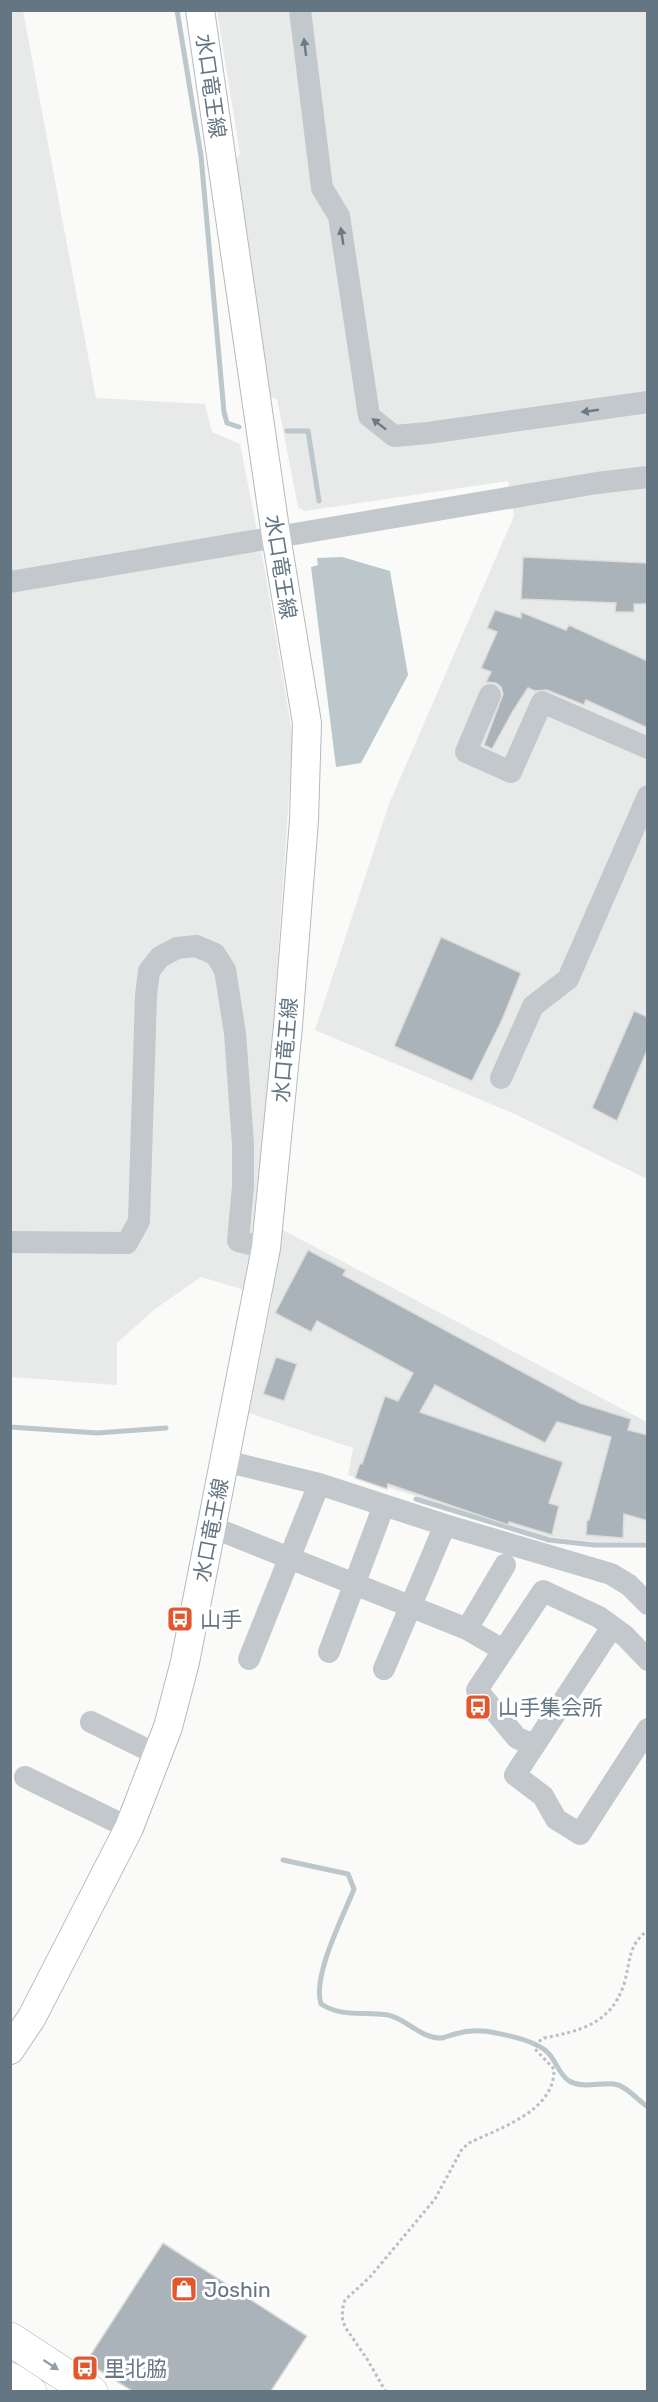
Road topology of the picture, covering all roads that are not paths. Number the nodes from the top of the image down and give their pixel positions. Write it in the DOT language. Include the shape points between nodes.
graph roads {
  1 [pos="200,10"];
  2 [pos="300,10"];
  3 [pos="648,402"];
  4 [pos="648,477"];
  5 [pos="276,536"];
  6 [pos="10,582"];
  7 [pos="490,695"];
  8 [pos="648,748"];
  9 [pos="648,796"];
  10 [pos="501,1078"];
  11 [pos="10,1242"];
  12 [pos="266,1248"];
  13 [pos="225,1461"];
  14 [pos="319,1484"];
  15 [pos="384,1505"];
  16 [pos="445,1525"];
  17 [pos="212,1527"];
  18 [pos="289,1557"];
  19 [pos="505,1565"];
  20 [pos="353,1583"];
  21 [pos="648,1604"];
  22 [pos="411,1607"];
  23 [pos="612,1628"];
  24 [pos="466,1629"];
  25 [pos="503,1650"];
  26 [pos="329,1652"];
  27 [pos="249,1659"];
  28 [pos="648,1660"];
  29 [pos="384,1669"];
  30 [pos="91,1722"];
  31 [pos="648,1729"];
  32 [pos="534,1745"];
  33 [pos="158,1755"];
  34 [pos="25,1777"];
  35 [pos="129,1828"];
  36 [pos="10,2050"];
  37 [pos="10,2339"];
  38 [pos="10,2379"];
  39 [pos="30,2391"];
  40 [pos="91,2391"];
  1 -- 5 [label="main road, 水口竜王線"];
  3 -- 2 [label="street, one-way" via="394,436 369,416 339,216 322,188"];
  4 -- 5 [label="street"];
  5 -- 6 [label="street"];
  5 -- 12 [label="main road, 水口竜王線" via="307,723 288,1026"];
  7 -- 8 [label="street" via="466,752 511,772 542,702"];
  9 -- 10 [label="street" via="568,980 533,1006"];
  11 -- 12 [label="street" via="127,1243 139,1221 149,971 160,957 177,948 196,946 215,954 225,970 234,1033 243,1186 238,1241"];
  12 -- 13 [label="main road, 水口竜王線"];
  13 -- 14 [label="street"];
  13 -- 17 [label="main road, 水口竜王線"];
  14 -- 15 [label="street"];
  14 -- 18 [label="street"];
  15 -- 16 [label="street"];
  15 -- 20 [label="street"];
  16 -- 21 [label="street" via="611,1574"];
  16 -- 22 [label="street"];
  17 -- 18 [label="street"];
  17 -- 33 [label="main road, 水口竜王線" via="185,1662"];
  18 -- 20 [label="street"];
  18 -- 27 [label="street"];
  19 -- 24 [label="street"];
  20 -- 22 [label="street"];
  20 -- 26 [label="street"];
  22 -- 24 [label="street"];
  22 -- 29 [label="street"];
  23 -- 25 [label="street" via="599,1617 543,1591"];
  23 -- 28 [label="street"];
  23 -- 32 [label="street"];
  24 -- 25 [label="street"];
  25 -- 32 [label="street" via="477,1690 517,1738"];
  30 -- 33 [label="street"];
  31 -- 32 [label="street" via="580,1834 556,1819 543,1796 515,1775"];
  33 -- 35 [label="main road, 水口竜王線"];
  34 -- 35 [label="street"];
  35 -- 36 [label="main road, 水口竜王線" via="32,2017"];
  37 -- 40 [label="highway, one-way"];
  38 -- 39 [label="highway"];
}
